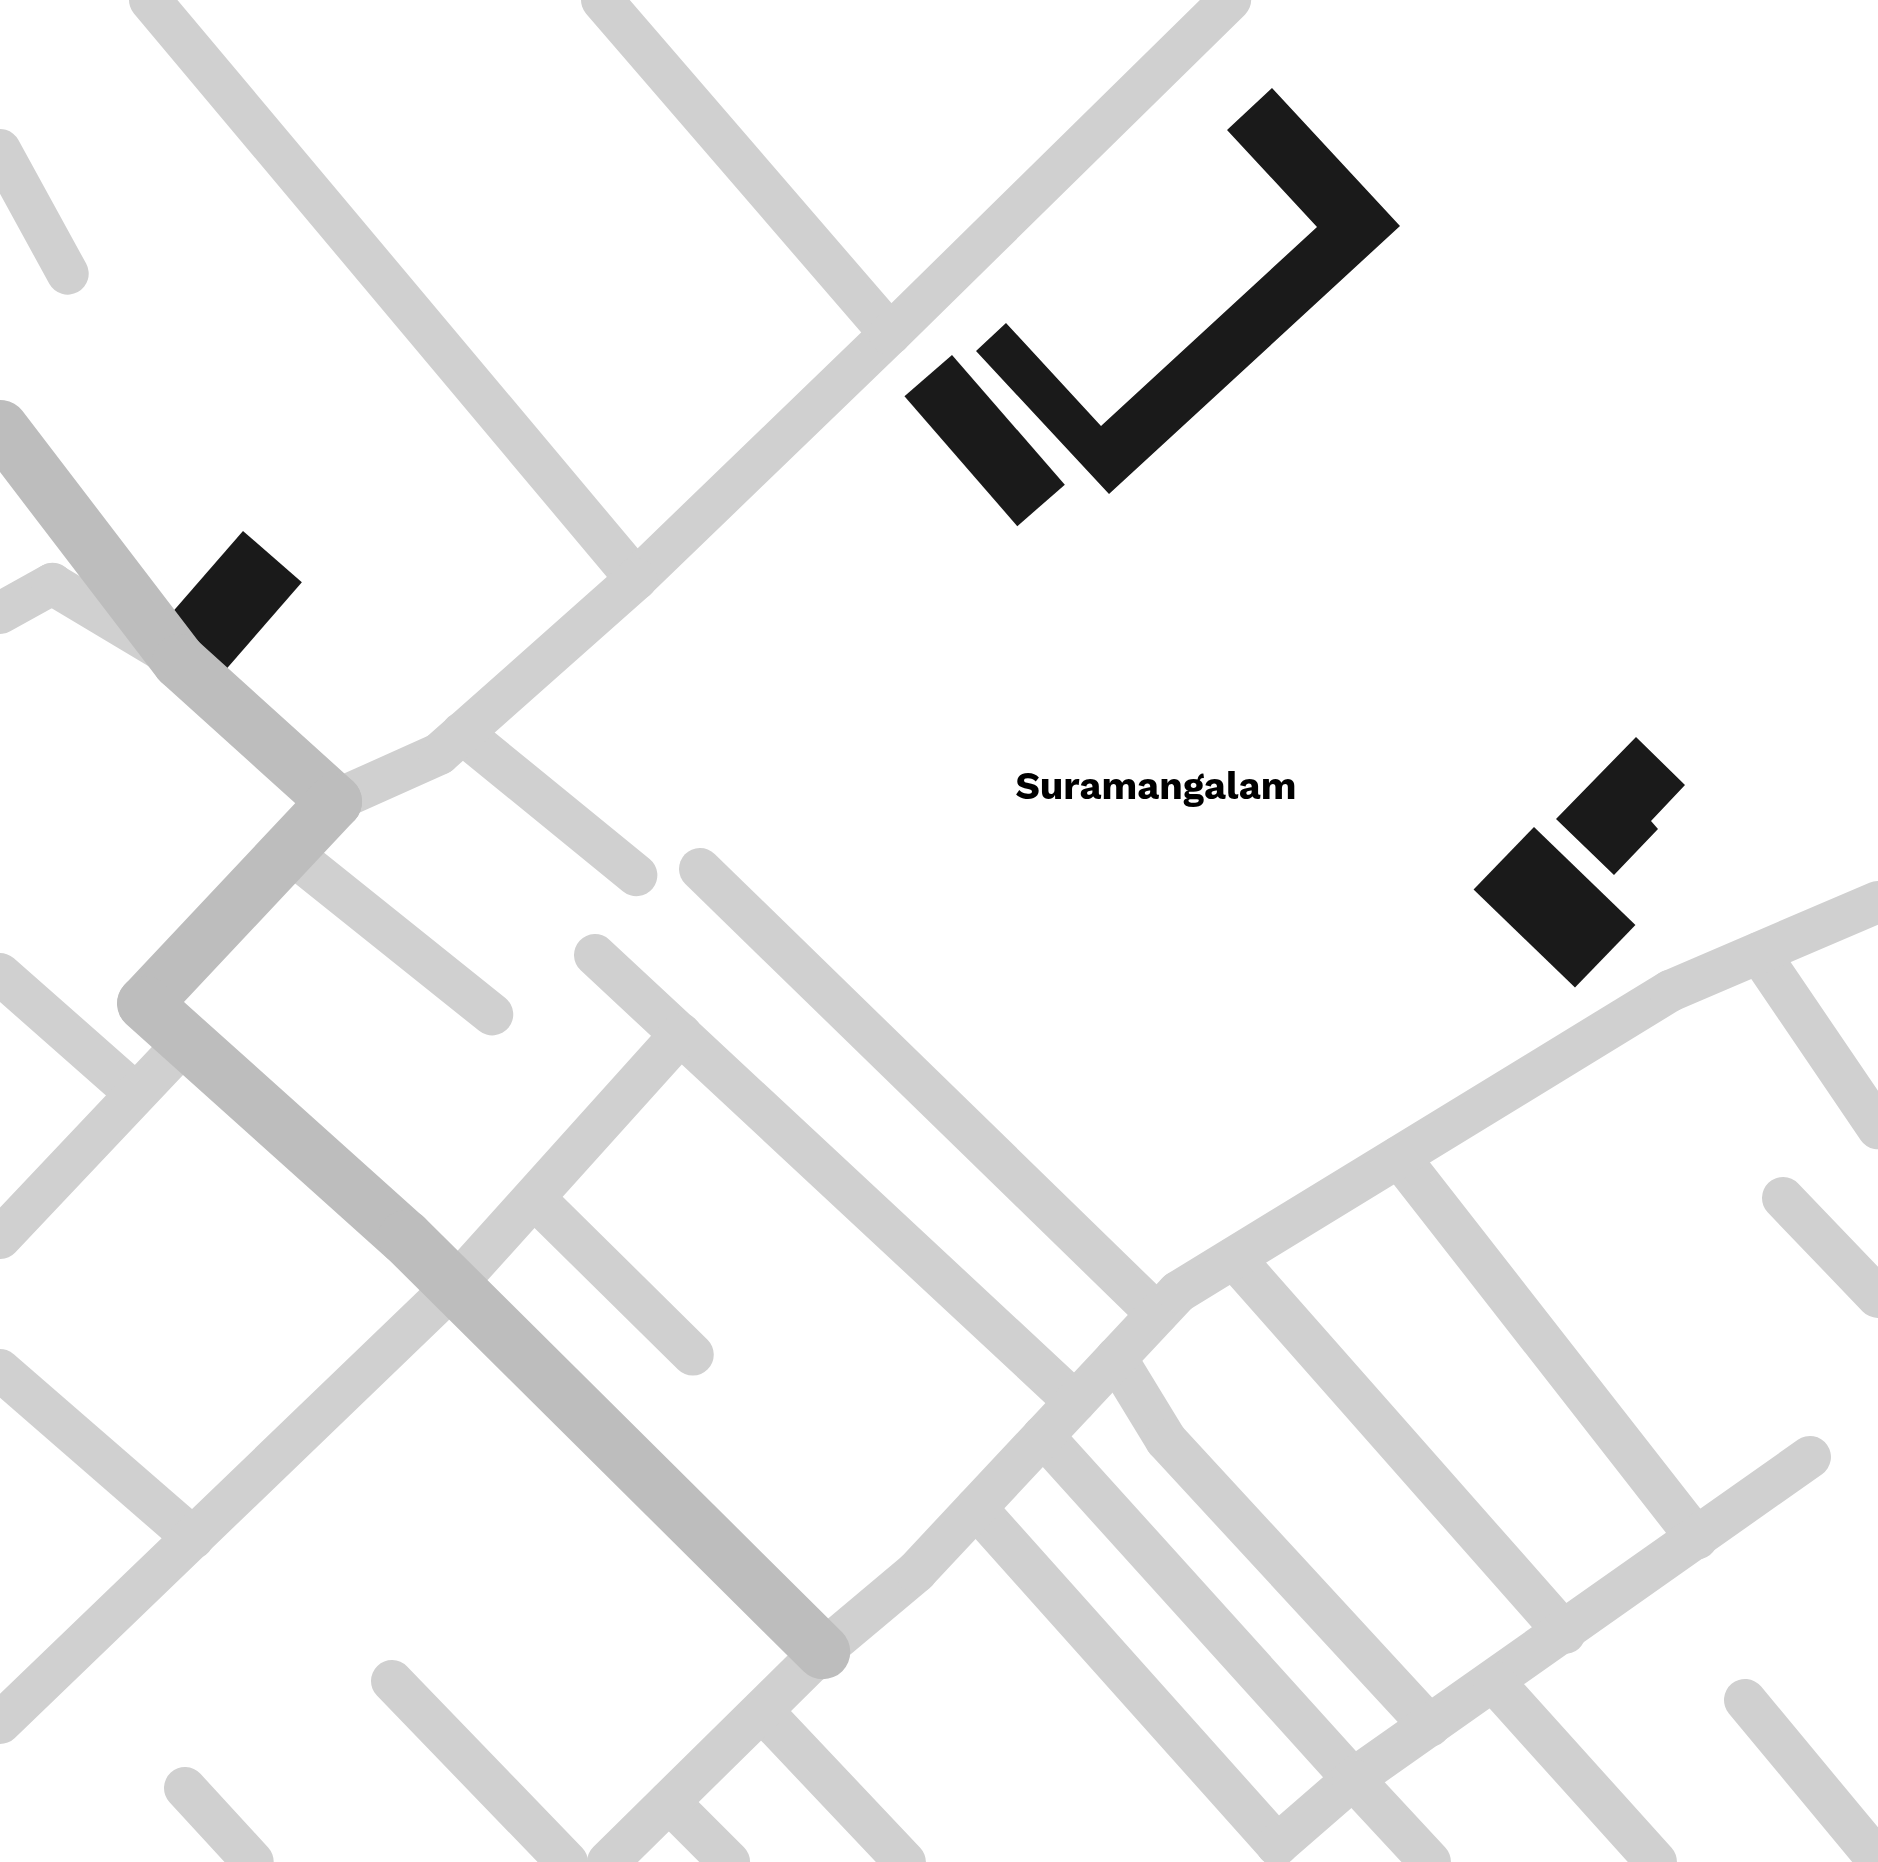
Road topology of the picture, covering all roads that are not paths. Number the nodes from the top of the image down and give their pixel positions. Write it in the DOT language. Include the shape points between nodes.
graph roads {
  1 [pos="150,0"];
  2 [pos="602,0"];
  3 [pos="1230,0"];
  4 [pos="0,150"];
  5 [pos="68,274"];
  6 [pos="890,334"];
  7 [pos="0,427"];
  8 [pos="636,579"];
  9 [pos="0,613"];
  10 [pos="179,660"];
  11 [pos="462,733"];
  12 [pos="334,801"];
  13 [pos="287,850"];
  14 [pos="700,868"];
  15 [pos="636,875"];
  16 [pos="1878,902"];
  17 [pos="1759,954"];
  18 [pos="595,955"];
  19 [pos="0,974"];
  20 [pos="492,1014"];
  21 [pos="680,1034"];
  22 [pos="186,1041"];
  23 [pos="136,1094"];
  24 [pos="1878,1128"];
  25 [pos="1399,1157"];
  26 [pos="534,1198"];
  27 [pos="1784,1198"];
  28 [pos="0,1238"];
  29 [pos="1234,1258"];
  30 [pos="454,1286"];
  31 [pos="1878,1297"];
  32 [pos="1157,1314"];
  33 [pos="693,1355"];
  34 [pos="1116,1358"];
  35 [pos="0,1370"];
  36 [pos="1075,1402"];
  37 [pos="1043,1436"];
  38 [pos="1810,1457"];
  39 [pos="976,1508"];
  40 [pos="193,1538"];
  41 [pos="1697,1539"];
  42 [pos="1565,1633"];
  43 [pos="822,1651"];
  44 [pos="392,1681"];
  45 [pos="1494,1682"];
  46 [pos="1746,1700"];
  47 [pos="762,1711"];
  48 [pos="0,1723"];
  49 [pos="1430,1726"];
  50 [pos="1354,1779"];
  51 [pos="185,1788"];
  52 [pos="669,1802"];
  53 [pos="1284,1854"];
  54 [pos="1878,1860"];
  55 [pos="253,1862"];
  56 [pos="566,1862"];
  57 [pos="608,1862"];
  58 [pos="729,1862"];
  59 [pos="905,1862"];
  60 [pos="1430,1862"];
  61 [pos="1656,1862"];
  1 -- 8 [label="street"];
  2 -- 6 [label="street"];
  3 -- 6 [label="street"];
  4 -- 5 [label="street"];
  6 -- 8 [label="street"];
  7 -- 10 [label="street"];
  8 -- 11 [label="street"];
  9 -- 10 [label="street" via="52,584"];
  10 -- 12 [label="street"];
  11 -- 12 [label="street" via="438,754"];
  11 -- 15 [label="street"];
  12 -- 13 [label="street"];
  13 -- 20 [label="street"];
  13 -- 22 [label="street" via="144,1002"];
  14 -- 32 [label="street"];
  16 -- 17 [label="street"];
  17 -- 24 [label="street"];
  17 -- 25 [label="street" via="1670,991"];
  18 -- 21 [label="street"];
  19 -- 23 [label="street"];
  21 -- 26 [label="street"];
  21 -- 36 [label="street"];
  22 -- 23 [label="street"];
  22 -- 30 [label="street"];
  23 -- 28 [label="street"];
  25 -- 29 [label="street"];
  25 -- 41 [label="street"];
  26 -- 30 [label="street"];
  26 -- 33 [label="street"];
  27 -- 31 [label="street"];
  29 -- 32 [label="street" via="1178,1292"];
  29 -- 42 [label="street"];
  30 -- 40 [label="street"];
  30 -- 43 [label="street"];
  32 -- 34 [label="street"];
  34 -- 36 [label="street"];
  34 -- 49 [label="street" via="1166,1440"];
  35 -- 40 [label="street"];
  36 -- 37 [label="street"];
  37 -- 39 [label="street"];
  37 -- 50 [label="street"];
  38 -- 41 [label="street"];
  39 -- 43 [label="street" via="916,1572"];
  39 -- 53 [label="street"];
  40 -- 48 [label="street"];
  41 -- 42 [label="street"];
  42 -- 45 [label="street"];
  43 -- 47 [label="street"];
  44 -- 56 [label="street"];
  45 -- 49 [label="street"];
  45 -- 61 [label="street"];
  46 -- 54 [label="street"];
  47 -- 52 [label="street"];
  47 -- 59 [label="street"];
  49 -- 50 [label="street"];
  50 -- 53 [label="street"];
  50 -- 60 [label="street"];
  51 -- 55 [label="street"];
  52 -- 57 [label="street"];
  52 -- 58 [label="street"];
}
